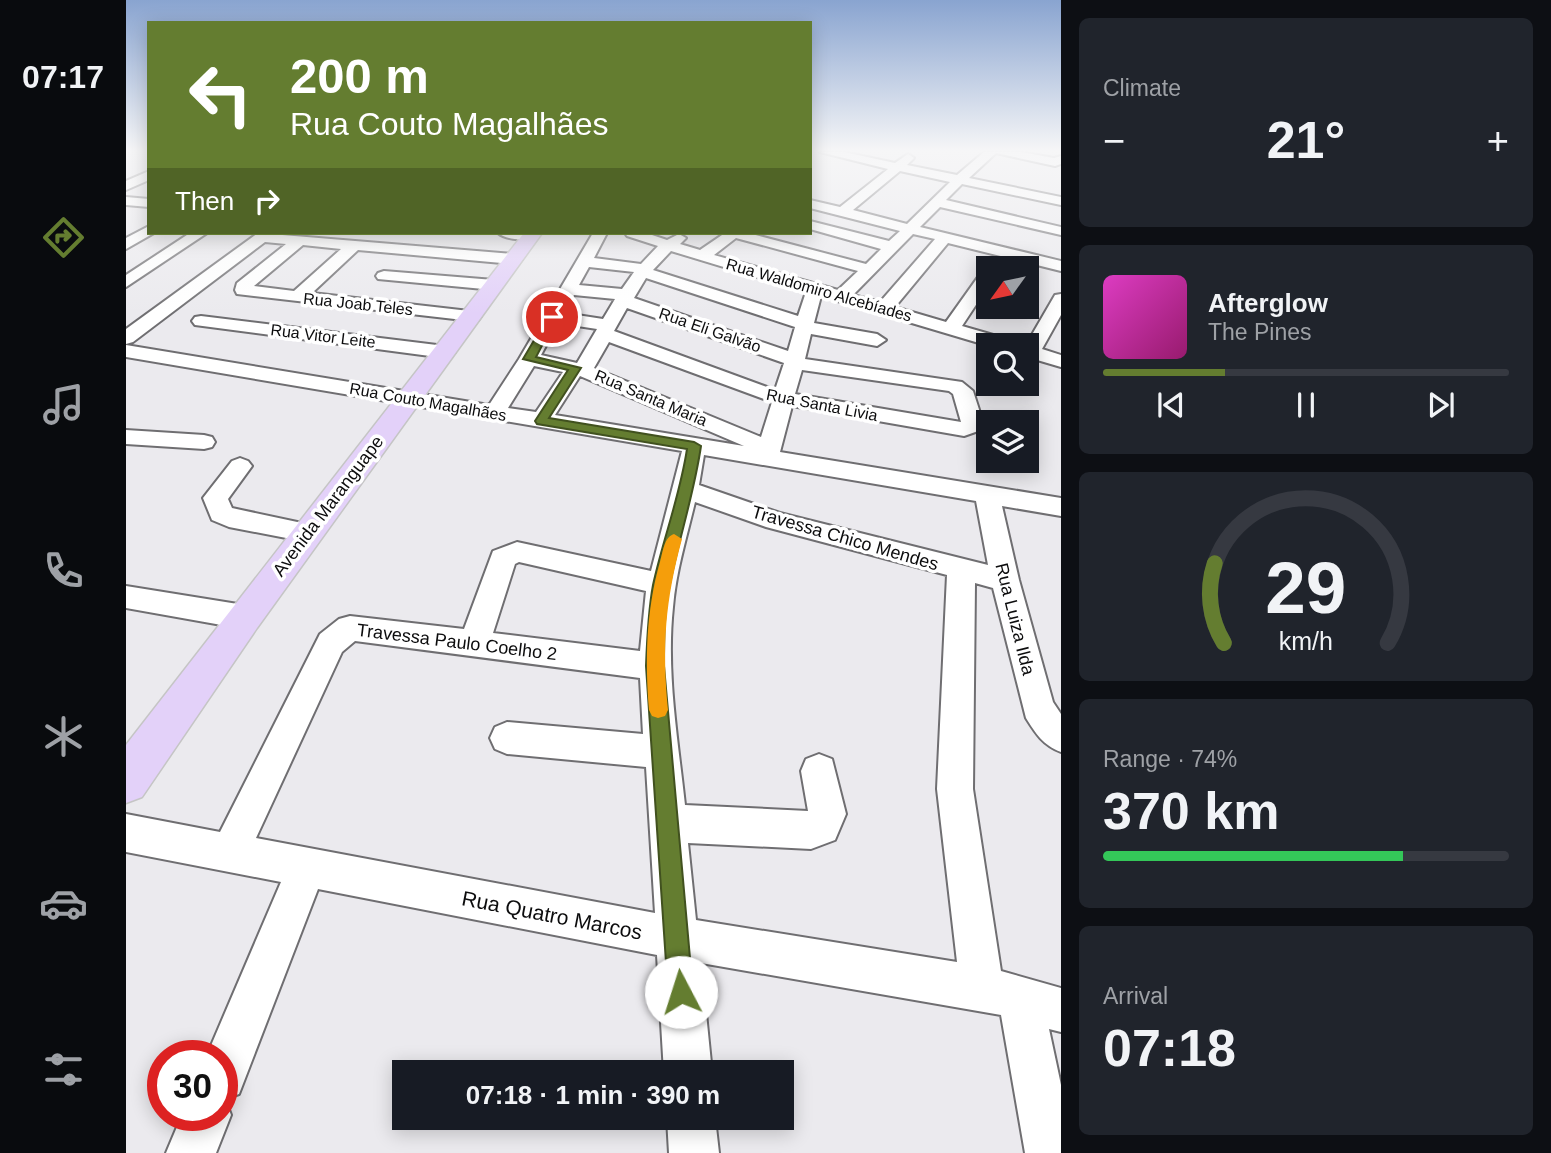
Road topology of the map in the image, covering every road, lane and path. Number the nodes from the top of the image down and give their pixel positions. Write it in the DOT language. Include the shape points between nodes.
graph roads {
  1 [pos="817,206"];
  2 [pos="853,206"];
  3 [pos="930,206"];
  4 [pos="971,206"];
  5 [pos="843,212"];
  6 [pos="812,226"];
  7 [pos="911,228"];
  8 [pos="1061,230"];
  9 [pos="147,231"];
  10 [pos="197,235"];
  11 [pos="264,235"];
  12 [pos="408,235"];
  13 [pos="531,235"];
  14 [pos="599,235"];
  15 [pos="638,235"];
  16 [pos="684,235"];
  17 [pos="734,235"];
  18 [pos="740,235"];
  19 [pos="945,237"];
  20 [pos="299,241"];
  21 [pos="126,244"];
  22 [pos="666,245"];
  23 [pos="353,246"];
  24 [pos="892,247"];
  25 [pos="401,250"];
  26 [pos="1004,252"];
  27 [pos="702,256"];
  28 [pos="1001,256"];
  29 [pos="514,259"];
  30 [pos="583,261"];
  31 [pos="1061,266"];
  32 [pos="867,269"];
  33 [pos="645,271"];
  34 [pos="384,276"];
  35 [pos="126,282"];
  36 [pos="494,285"];
  37 [pos="567,289"];
  38 [pos="815,289"];
  39 [pos="976,292"];
  40 [pos="297,297"];
  41 [pos="841,297"];
  42 [pos="627,298"];
  43 [pos="1061,299"];
  44 [pos="334,301"];
  45 [pos="358,304"];
  46 [pos="884,309"];
  47 [pos="472,316"];
  48 [pos="552,317"];
  49 [pos="201,321"];
  50 [pos="804,325"];
  51 [pos="951,328"];
  52 [pos="608,330"];
  53 [pos="300,334"];
  54 [pos="1039,335"];
  55 [pos="976,336"];
  56 [pos="126,338"];
  57 [pos="877,340"];
  58 [pos="126,351"];
  59 [pos="445,352"];
  60 [pos="1039,354"];
  61 [pos="529,359"];
  62 [pos="794,361"];
  63 [pos="1061,361"];
  64 [pos="579,369"];
  65 [pos="253,374"];
  66 [pos="411,398"];
  67 [pos="783,400"];
  68 [pos="495,412"];
  69 [pos="541,421"];
  70 [pos="964,429"];
  71 [pos="126,436"];
  72 [pos="204,442"];
  73 [pos="694,446"];
  74 [pos="768,453"];
  75 [pos="240,466"];
  76 [pos="688,490"];
  77 [pos="986,494"];
  78 [pos="1061,508"];
  79 [pos="307,534"];
  80 [pos="961,571"];
  81 [pos="1004,580"];
  82 [pos="662,584"];
  83 [pos="126,597"];
  84 [pos="244,617"];
  85 [pos="474,644"];
  86 [pos="655,666"];
  87 [pos="1061,736"];
  88 [pos="507,738"];
  89 [pos="662,752"];
  90 [pos="130,770"];
  91 [pos="819,771"];
  92 [pos="668,823"];
  93 [pos="126,833"];
  94 [pos="229,854"];
  95 [pos="307,868"];
  96 [pos="677,938"];
  97 [pos="1021,999"];
  98 [pos="237,1040"];
  99 [pos="687,1060"];
  100 [pos="692,1130"];
  101 [pos="200,1131"];
  102 [pos="191,1153"];
  103 [pos="694,1153"];
  104 [pos="1050,1153"];
  1 -- 5 [label="street"];
  2 -- 5 [label="street"];
  3 -- 7 [label="street"];
  4 -- 8 [label="street"];
  5 -- 7 [label="street"];
  6 -- 24 [label="street"];
  7 -- 19 [label="street"];
  7 -- 24 [label="street"];
  9 -- 21 [label="street"];
  10 -- 35 [label="street"];
  11 -- 20 [label="street"];
  11 -- 56 [label="street"];
  12 -- 25 [label="street"];
  13 -- 29 [label="main road, Avenida Maranguape"];
  14 -- 30 [label="street"];
  15 -- 22 [label="street, Rua Waldomiro Alcebíades"];
  16 -- 22 [label="street"];
  17 -- 27 [label="street"];
  18 -- 32 [label="street"];
  19 -- 26 [label="street"];
  19 -- 46 [label="street"];
  20 -- 23 [label="street"];
  20 -- 40 [label="street, Rua Joab Teles" via="243,287 245,291"];
  22 -- 27 [label="street, Rua Waldomiro Alcebíades"];
  22 -- 33 [label="street"];
  23 -- 25 [label="street"];
  23 -- 40 [label="street"];
  24 -- 32 [label="street"];
  25 -- 29 [label="street"];
  25 -- 34 [label="street"];
  26 -- 28 [label="street"];
  26 -- 31 [label="street"];
  27 -- 38 [label="street, Rua Waldomiro Alcebíades"];
  29 -- 36 [label="main road, Avenida Maranguape"];
  30 -- 33 [label="street"];
  30 -- 37 [label="street"];
  32 -- 41 [label="street"];
  33 -- 42 [label="street"];
  33 -- 50 [label="street"];
  34 -- 36 [label="street"];
  34 -- 45 [label="street"];
  36 -- 47 [label="main road, Avenida Maranguape"];
  37 -- 42 [label="street, Rua Eli Galvão"];
  37 -- 48 [label="street"];
  38 -- 41 [label="street, Rua Waldomiro Alcebíades"];
  38 -- 50 [label="street"];
  39 -- 51 [label="street"];
  40 -- 44 [label="street, Rua Joab Teles"];
  41 -- 46 [label="street, Rua Waldomiro Alcebíades"];
  42 -- 52 [label="street"];
  42 -- 62 [label="street, Rua Eli Galvão"];
  43 -- 54 [label="street"];
  44 -- 45 [label="street, Rua Joab Teles"];
  44 -- 53 [label="street"];
  45 -- 47 [label="street, Rua Joab Teles"];
  46 -- 51 [label="street, Rua Waldomiro Alcebíades"];
  47 -- 59 [label="main road, Avenida Maranguape"];
  48 -- 52 [label="street, Rua Santa Livia"];
  48 -- 61 [label="street"];
  49 -- 53 [label="street, Rua Vitor Leite"];
  50 -- 57 [label="street"];
  50 -- 62 [label="street"];
  51 -- 55 [label="street, Rua Waldomiro Alcebíades"];
  52 -- 64 [label="street"];
  52 -- 67 [label="street, Rua Santa Livia"];
  53 -- 59 [label="street, Rua Vitor Leite"];
  53 -- 65 [label="street"];
  58 -- 65 [label="street, Rua Couto Magalhães"];
  59 -- 66 [label="main road, Avenida Maranguape"];
  60 -- 63 [label="street"];
  61 -- 64 [label="street, Rua Santa Maria"];
  61 -- 68 [label="street"];
  62 -- 67 [label="street"];
  62 -- 70 [label="street, Rua Eli Galvão" via="955,387 963,391 973,425"];
  64 -- 69 [label="street"];
  64 -- 74 [label="street, Rua Santa Maria"];
  65 -- 66 [label="street, Rua Couto Magalhães"];
  66 -- 68 [label="street, Rua Couto Magalhães"];
  66 -- 79 [label="main road, Avenida Maranguape"];
  67 -- 70 [label="street, Rua Santa Livia"];
  67 -- 74 [label="street"];
  68 -- 69 [label="street, Rua Couto Magalhães"];
  69 -- 73 [label="street, Rua Couto Magalhães"];
  71 -- 72 [label="street"];
  73 -- 74 [label="street, Rua Couto Magalhães"];
  73 -- 76 [label="street"];
  74 -- 77 [label="street, Rua Couto Magalhães"];
  75 -- 79 [label="street" via="215,498 220,514"];
  76 -- 80 [label="street, Travessa Chico Mendes" via="775,521"];
  76 -- 82 [label="street"];
  77 -- 78 [label="street, Rua Couto Magalhães"];
  77 -- 81 [label="street, Rua Luiza Ilda"];
  79 -- 84 [label="main road, Avenida Maranguape"];
  80 -- 81 [label="street, Travessa Chico Mendes"];
  80 -- 97 [label="street" via="955,789"];
  81 -- 87 [label="street, Rua Luiza Ilda" via="1038,707"];
  82 -- 85 [label="street" via="511,553 503,558"];
  82 -- 86 [label="street"];
  83 -- 84 [label="street"];
  84 -- 90 [label="main road, Avenida Maranguape"];
  85 -- 86 [label="street, Travessa Paulo Coelho 2"];
  85 -- 94 [label="street, Travessa Paulo Coelho 2" via="351,628 337,636"];
  86 -- 89 [label="street"];
  88 -- 89 [label="street"];
  89 -- 92 [label="street"];
  91 -- 92 [label="street" via="827,814 822,827"];
  92 -- 96 [label="street"];
  93 -- 94 [label="street, Rua Quatro Marcos"];
  94 -- 95 [label="street, Rua Quatro Marcos"];
  95 -- 96 [label="street, Rua Quatro Marcos"];
  95 -- 98 [label="street"];
  96 -- 97 [label="street, Rua Quatro Marcos"];
  96 -- 99 [label="street"];
  97 -- 104 [label="street"];
  100 -- 103 [label="street"];
  101 -- 102 [label="street"];
}
